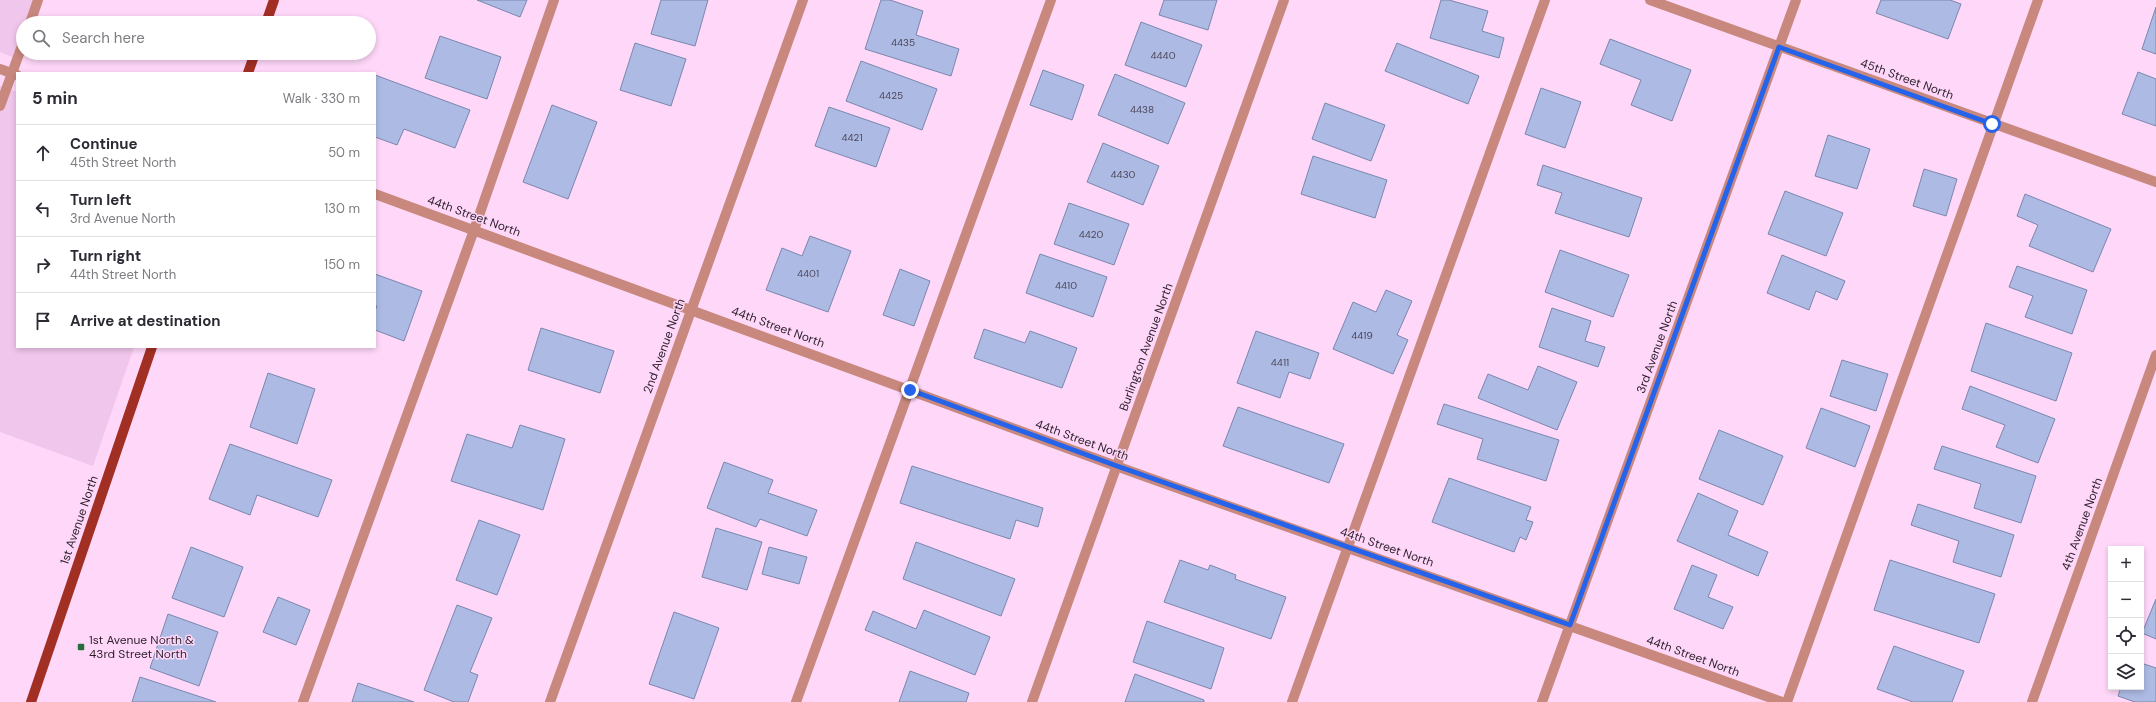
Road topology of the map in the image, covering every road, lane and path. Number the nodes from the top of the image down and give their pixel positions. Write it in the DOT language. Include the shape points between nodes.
graph roads {
  1 [pos="38,0"];
  2 [pos="274,0"];
  3 [pos="554,0"];
  4 [pos="803,0"];
  5 [pos="1051,0"];
  6 [pos="1284,0"];
  7 [pos="1545,0"];
  8 [pos="1650,0"];
  9 [pos="1796,0"];
  10 [pos="2038,0"];
  11 [pos="32,16"];
  12 [pos="268,16"];
  13 [pos="1779,47"];
  14 [pos="18,60"];
  15 [pos="253,60"];
  16 [pos="0,69"];
  17 [pos="248,72"];
  18 [pos="14,74"];
  19 [pos="0,106"];
  20 [pos="1992,124"];
  21 [pos="2156,182"];
  22 [pos="376,194"];
  23 [pos="474,230"];
  24 [pos="691,309"];
  25 [pos="152,348"];
  26 [pos="2156,355"];
  27 [pos="910,390"];
  28 [pos="1117,466"];
  29 [pos="1348,547"];
  30 [pos="1570,625"];
  31 [pos="31,702"];
  32 [pos="303,702"];
  33 [pos="550,702"];
  34 [pos="796,702"];
  35 [pos="1032,702"];
  36 [pos="1292,702"];
  37 [pos="1542,702"];
  38 [pos="1782,702"];
  39 [pos="1787,702"];
  40 [pos="2032,702"];
  1 -- 11 [label="street"];
  2 -- 12 [label="main road"];
  3 -- 23 [label="street"];
  4 -- 24 [label="street, 2nd Avenue North"];
  5 -- 27 [label="street"];
  6 -- 28 [label="street, Burlington Avenue North"];
  7 -- 29 [label="street"];
  8 -- 13 [label="street, 45th Street North"];
  9 -- 13 [label="street, 3rd Avenue North"];
  10 -- 20 [label="street"];
  13 -- 20 [label="street, 45th Street North"];
  13 -- 30 [label="street, 3rd Avenue North"];
  14 -- 18 [label="street"];
  15 -- 17 [label="main road"];
  16 -- 18 [label="street"];
  18 -- 19 [label="street"];
  20 -- 21 [label="street, 45th Street North"];
  20 -- 39 [label="street"];
  22 -- 23 [label="street, 44th Street North"];
  23 -- 24 [label="street, 44th Street North"];
  23 -- 32 [label="street"];
  24 -- 27 [label="street, 44th Street North"];
  24 -- 33 [label="street, 2nd Avenue North"];
  25 -- 31 [label="main road, 1st Avenue North"];
  26 -- 40 [label="street, 4th Avenue North"];
  27 -- 28 [label="street, 44th Street North"];
  27 -- 34 [label="street"];
  28 -- 29 [label="street, 44th Street North"];
  28 -- 35 [label="street, Burlington Avenue North"];
  29 -- 30 [label="street, 44th Street North"];
  29 -- 36 [label="street"];
  30 -- 37 [label="street, 3rd Avenue North"];
  30 -- 38 [label="street, 44th Street North"];
}
